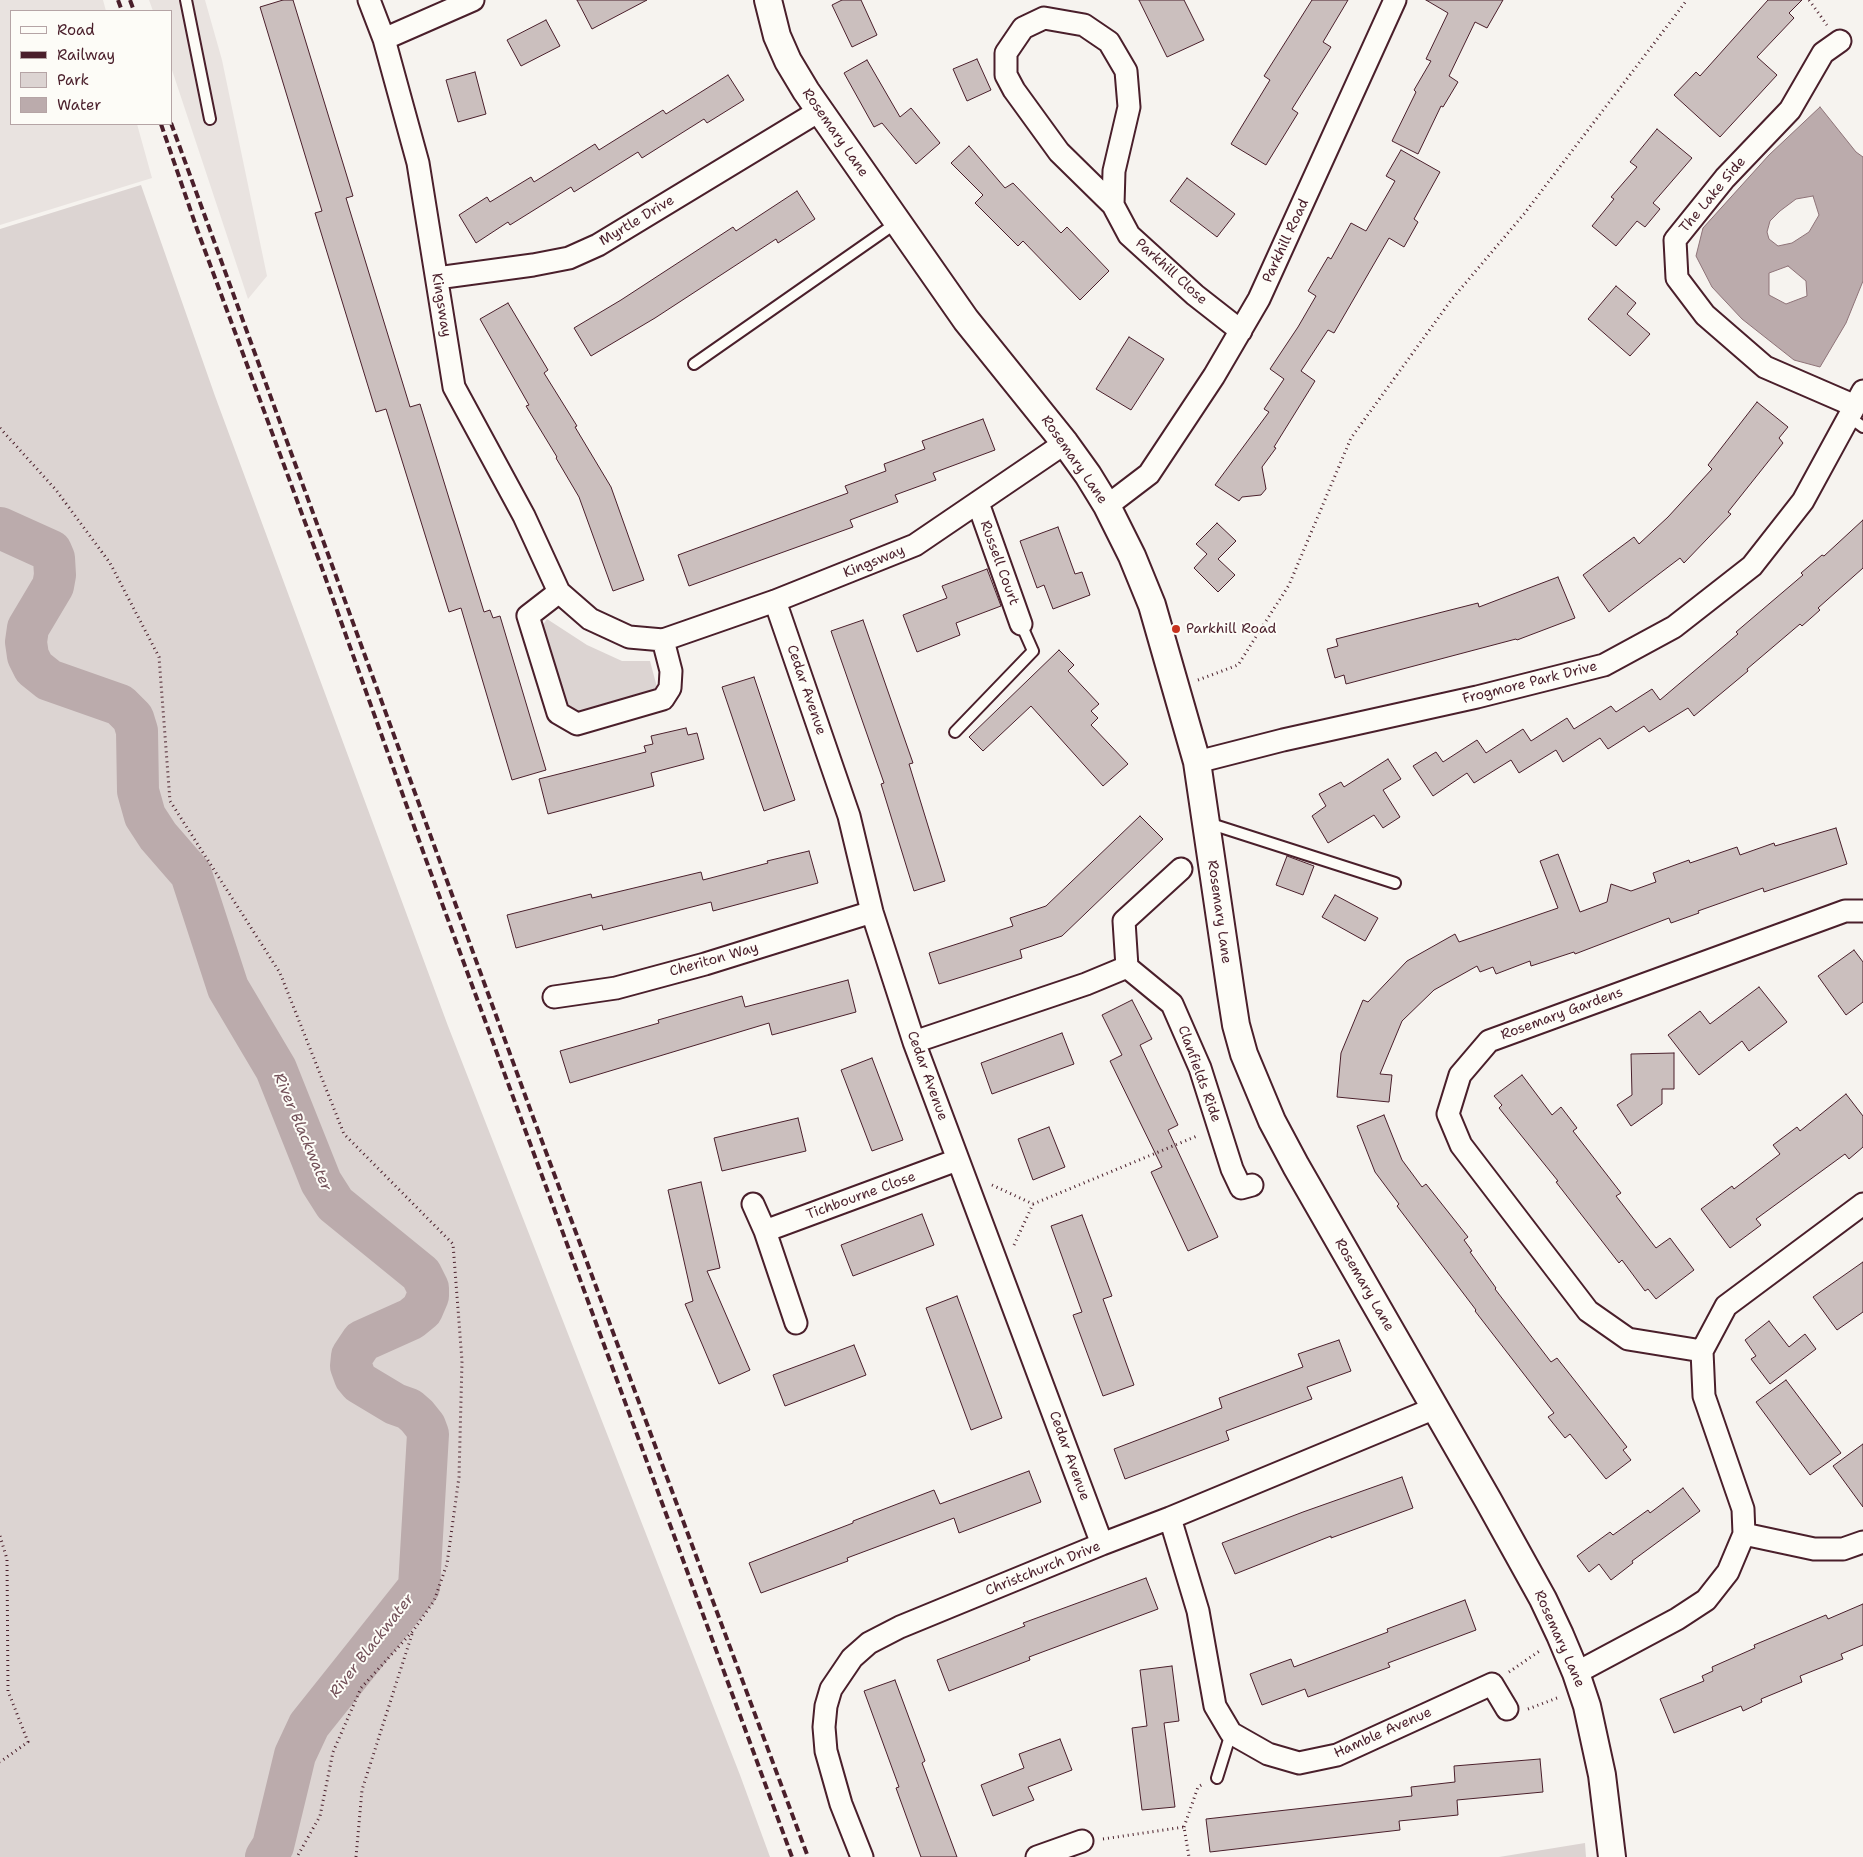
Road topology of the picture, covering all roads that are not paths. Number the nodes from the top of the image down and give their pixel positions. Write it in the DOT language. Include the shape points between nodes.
graph roads {
  1 [pos="186,0"];
  2 [pos="369,0"];
  3 [pos="473,0"];
  4 [pos="768,0"];
  5 [pos="1395,0"];
  6 [pos="384,39"];
  7 [pos="1840,41"];
  8 [pos="819,111"];
  9 [pos="210,119"];
  10 [pos="1113,205"];
  11 [pos="897,222"];
  12 [pos="437,278"];
  13 [pos="1241,331"];
  14 [pos="694,364"];
  15 [pos="1857,410"];
  16 [pos="1065,443"];
  17 [pos="978,503"];
  18 [pos="1107,506"];
  19 [pos="560,592"];
  20 [pos="775,601"];
  21 [pos="1021,624"];
  22 [pos="663,640"];
  23 [pos="955,732"];
  24 [pos="1196,762"];
  25 [pos="1205,822"];
  26 [pos="1181,869"];
  27 [pos="1395,883"];
  28 [pos="1863,911"];
  29 [pos="872,912"];
  30 [pos="1127,967"];
  31 [pos="554,997"];
  32 [pos="914,1042"];
  33 [pos="960,1166"];
  34 [pos="1252,1185"];
  35 [pos="753,1204"];
  36 [pos="1863,1204"];
  37 [pos="765,1231"];
  38 [pos="796,1323"];
  39 [pos="1702,1351"];
  40 [pos="1435,1408"];
  41 [pos="1170,1518"];
  42 [pos="1744,1534"];
  43 [pos="1863,1542"];
  44 [pos="1102,1544"];
  45 [pos="1576,1673"];
  46 [pos="1507,1709"];
  47 [pos="1231,1733"];
  48 [pos="1217,1778"];
  49 [pos="1082,1842"];
  50 [pos="862,1857"];
  51 [pos="1037,1857"];
  52 [pos="1612,1857"];
  1 -- 9 [label="lane"];
  2 -- 6 [label="street, Kingsway"];
  3 -- 6 [label="street"];
  4 -- 8 [label="street, Rosemary Lane" via="777,36 788,61"];
  5 -- 13 [label="street, Parkhill Road" via="1259,299"];
  6 -- 12 [label="street, Kingsway" via="418,163"];
  7 -- 15 [label="street, The Lake Side" via="1824,54 1790,110 1725,178 1675,240 1677,278 1705,315 1765,367"];
  8 -- 11 [label="street, Rosemary Lane"];
  8 -- 12 [label="street, Myrtle Drive" via="598,245 569,258"];
  10 -- 10 [label="street, Parkhill Close" via="1114,171 1130,107 1126,71 1109,42 1084,25 1044,18 1023,28 1006,52 1006,75 1058,152"];
  10 -- 13 [label="street, Parkhill Close" via="1129,235 1194,295"];
  11 -- 14 [label="lane"];
  11 -- 16 [label="street, Rosemary Lane" via="966,320"];
  12 -- 19 [label="street, Kingsway" via="454,387 524,516"];
  13 -- 18 [label="street, Parkhill Road" via="1149,474"];
  15 -- 24 [label="street, Frogmore Park Drive" via="1803,501 1752,566 1674,627 1604,665"];
  16 -- 17 [label="street, Kingsway"];
  16 -- 18 [label="street, Rosemary Lane"];
  17 -- 20 [label="street, Kingsway" via="915,545"];
  17 -- 21 [label="street, Russell Court"];
  18 -- 24 [label="street, Rosemary Lane" via="1152,605"];
  19 -- 22 [label="street, Kingsway" via="590,619 629,636"];
  19 -- 22 [label="street" via="528,616 558,713 577,724 663,700 670,688"];
  20 -- 22 [label="street, Kingsway"];
  20 -- 29 [label="street, Cedar Avenue" via="849,816"];
  21 -- 23 [label="lane" via="1033,651"];
  24 -- 25 [label="street, Rosemary Lane"];
  25 -- 27 [label="lane"];
  25 -- 40 [label="street, Rosemary Lane" via="1236,1025 1254,1078 1296,1166"];
  26 -- 30 [label="street" via="1124,921"];
  28 -- 39 [label="street, Rosemary Gardens" via="1845,911 1489,1041 1460,1075 1448,1114 1461,1145 1588,1311 1628,1339"];
  29 -- 31 [label="street, Cheriton Way" via="616,988"];
  29 -- 32 [label="street, Cedar Avenue"];
  30 -- 32 [label="street"];
  30 -- 34 [label="street, Clanfields Ride" via="1172,1004 1200,1068 1232,1169 1241,1188"];
  32 -- 33 [label="street, Cedar Avenue"];
  33 -- 37 [label="street, Tichbourne Close"];
  33 -- 44 [label="street, Cedar Avenue"];
  35 -- 37 [label="street"];
  36 -- 39 [label="street" via="1726,1306"];
  37 -- 38 [label="street"];
  39 -- 42 [label="street" via="1704,1396 1743,1509"];
  40 -- 41 [label="street, Christchurch Drive"];
  40 -- 45 [label="street, Rosemary Lane" via="1543,1599"];
  41 -- 44 [label="street, Christchurch Drive"];
  41 -- 47 [label="street" via="1198,1611 1216,1706"];
  42 -- 43 [label="street" via="1814,1549 1843,1549"];
  42 -- 45 [label="street" via="1728,1572 1706,1600"];
  44 -- 50 [label="street, Christchurch Drive" via="869,1643 840,1673 826,1706 826,1751 841,1804"];
  45 -- 52 [label="street, Rosemary Lane" via="1587,1706 1602,1775"];
  46 -- 47 [label="street, Hamble Avenue" via="1492,1684 1337,1755 1300,1763 1268,1754"];
  47 -- 48 [label="lane"];
  49 -- 51 [label="street"];
}
